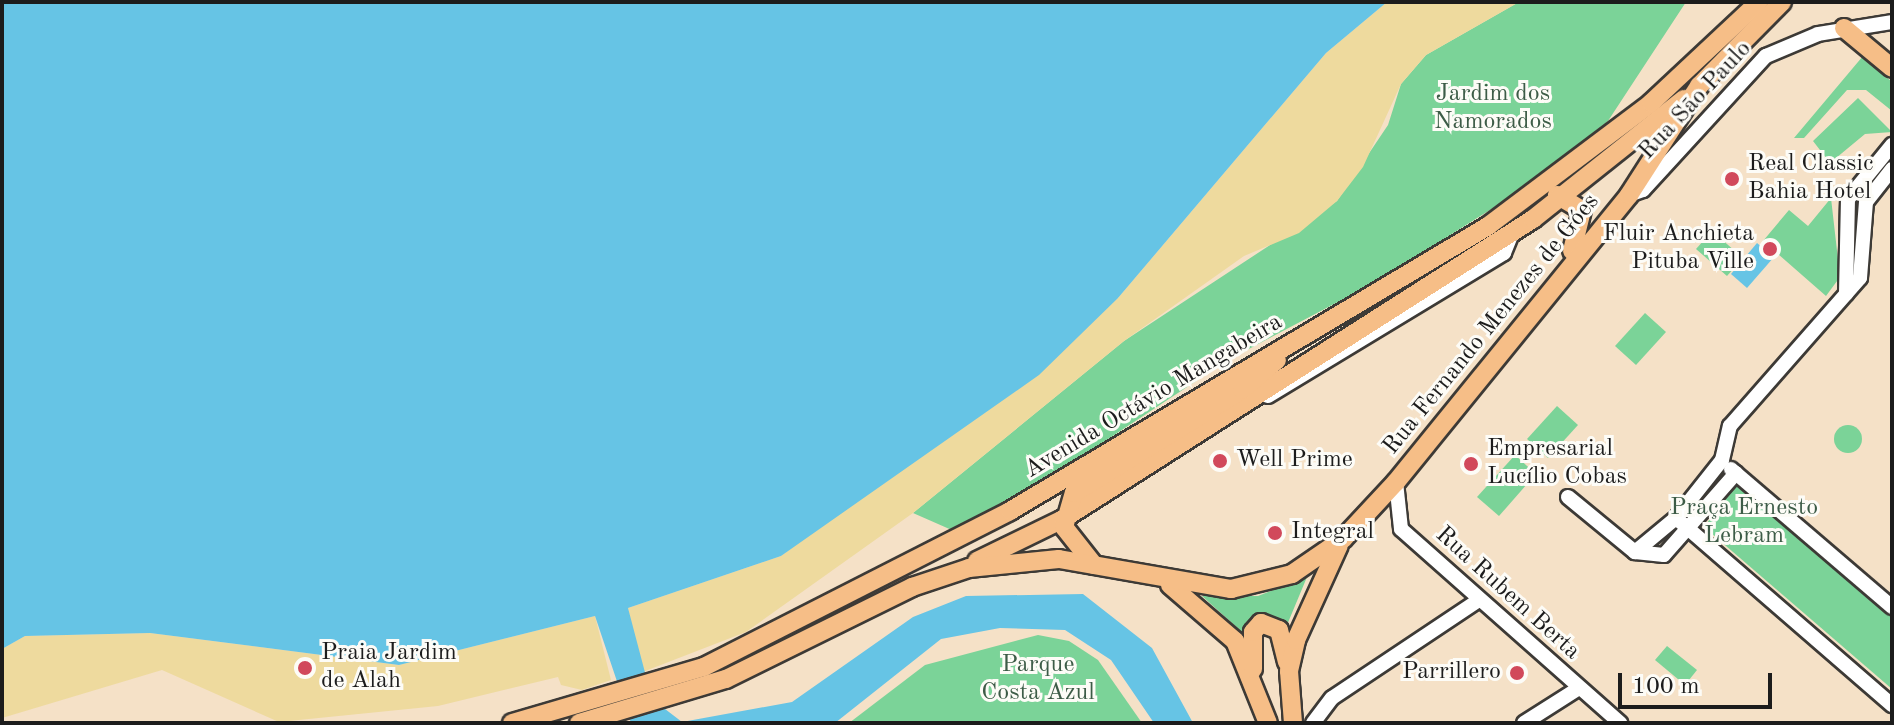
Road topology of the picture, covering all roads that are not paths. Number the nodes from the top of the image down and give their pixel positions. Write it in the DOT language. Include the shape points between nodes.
graph roads {
  1 [pos="1759,2"];
  2 [pos="1782,2"];
  3 [pos="1892,22"];
  4 [pos="1844,28"];
  5 [pos="1892,68"];
  6 [pos="1699,86"];
  7 [pos="1892,145"];
  8 [pos="1892,169"];
  9 [pos="1629,195"];
  10 [pos="1566,196"];
  11 [pos="1525,200"];
  12 [pos="1847,205"];
  13 [pos="1865,208"];
  14 [pos="1558,278"];
  15 [pos="1846,295"];
  16 [pos="1301,337"];
  17 [pos="1722,460"];
  18 [pos="1736,473"];
  19 [pos="1396,482"];
  20 [pos="1568,497"];
  21 [pos="1676,518"];
  22 [pos="1063,519"];
  23 [pos="1690,529"];
  24 [pos="1343,539"];
  25 [pos="1635,552"];
  26 [pos="1094,565"];
  27 [pos="953,572"];
  28 [pos="1164,582"];
  29 [pos="1479,600"];
  30 [pos="1892,607"];
  31 [pos="1289,671"];
  32 [pos="1254,684"];
  33 [pos="1579,688"];
  34 [pos="1892,705"];
  35 [pos="601,708"];
  36 [pos="512,723"];
  37 [pos="579,723"];
  38 [pos="1268,723"];
  39 [pos="1293,723"];
  40 [pos="1313,723"];
  41 [pos="1524,723"];
  42 [pos="1620,723"];
  1 -- 11 [label="main road, Avenida Octávio Mangabeira" via="1651,103"];
  2 -- 6 [label="main road, Rua Fernando Menezes de Góes"];
  3 -- 4 [label="street, Rua São Paulo"];
  4 -- 5 [label="main road"];
  4 -- 9 [label="street, Rua São Paulo" via="1766,56 1643,190"];
  6 -- 9 [label="main road, Rua Fernando Menezes de Góes"];
  6 -- 10 [label="main road, Avenida Octávio Mangabeira"];
  7 -- 12 [label="street"];
  8 -- 13 [label="street"];
  9 -- 14 [label="main road, Rua Fernando Menezes de Góes"];
  10 -- 11 [label="main road"];
  10 -- 14 [label="main road" via="1582,210 1584,224"];
  10 -- 22 [label="main road, Avenida Octávio Mangabeira"];
  11 -- 16 [label="main road, Avenida Octávio Mangabeira"];
  12 -- 13 [label="street"];
  12 -- 15 [label="street"];
  13 -- 15 [label="street" via="1865,267"];
  14 -- 19 [label="main road, Rua Fernando Menezes de Góes"];
  15 -- 17 [label="street" via="1730,426"];
  16 -- 22 [label="main road" via="1242,390 1074,493"];
  16 -- 35 [label="main road, Avenida Octávio Mangabeira" via="915,564"];
  17 -- 18 [label="street"];
  17 -- 21 [label="street"];
  18 -- 23 [label="street"];
  18 -- 30 [label="street"];
  19 -- 24 [label="main road, Rua Fernando Menezes de Góes"];
  19 -- 29 [label="street, Rua Rubem Berta" via="1401,529"];
  20 -- 25 [label="street"];
  21 -- 23 [label="street"];
  21 -- 25 [label="street"];
  22 -- 26 [label="main road"];
  22 -- 27 [label="main road, Avenida Octávio Mangabeira"];
  23 -- 25 [label="street" via="1664,555"];
  23 -- 34 [label="street"];
  24 -- 28 [label="main road, Rua Fernando Menezes de Góes" via="1264,585"];
  24 -- 31 [label="main road" via="1303,614"];
  26 -- 27 [label="main road, Avenida Octávio Mangabeira" via="1037,559"];
  26 -- 28 [label="main road, Avenida Octávio Mangabeira"];
  27 -- 35 [label="main road, Avenida Octávio Mangabeira" via="684,695"];
  28 -- 32 [label="main road" via="1220,620"];
  29 -- 33 [label="street, Rua Rubem Berta"];
  29 -- 40 [label="street" via="1332,698"];
  31 -- 32 [label="main road" via="1279,630 1261,623 1251,640"];
  31 -- 39 [label="main road"];
  32 -- 38 [label="main road"];
  33 -- 41 [label="street"];
  33 -- 42 [label="street, Rua Rubem Berta"];
  35 -- 36 [label="main road, Avenida Octávio Mangabeira"];
  35 -- 37 [label="main road, Avenida Octávio Mangabeira"];
}
